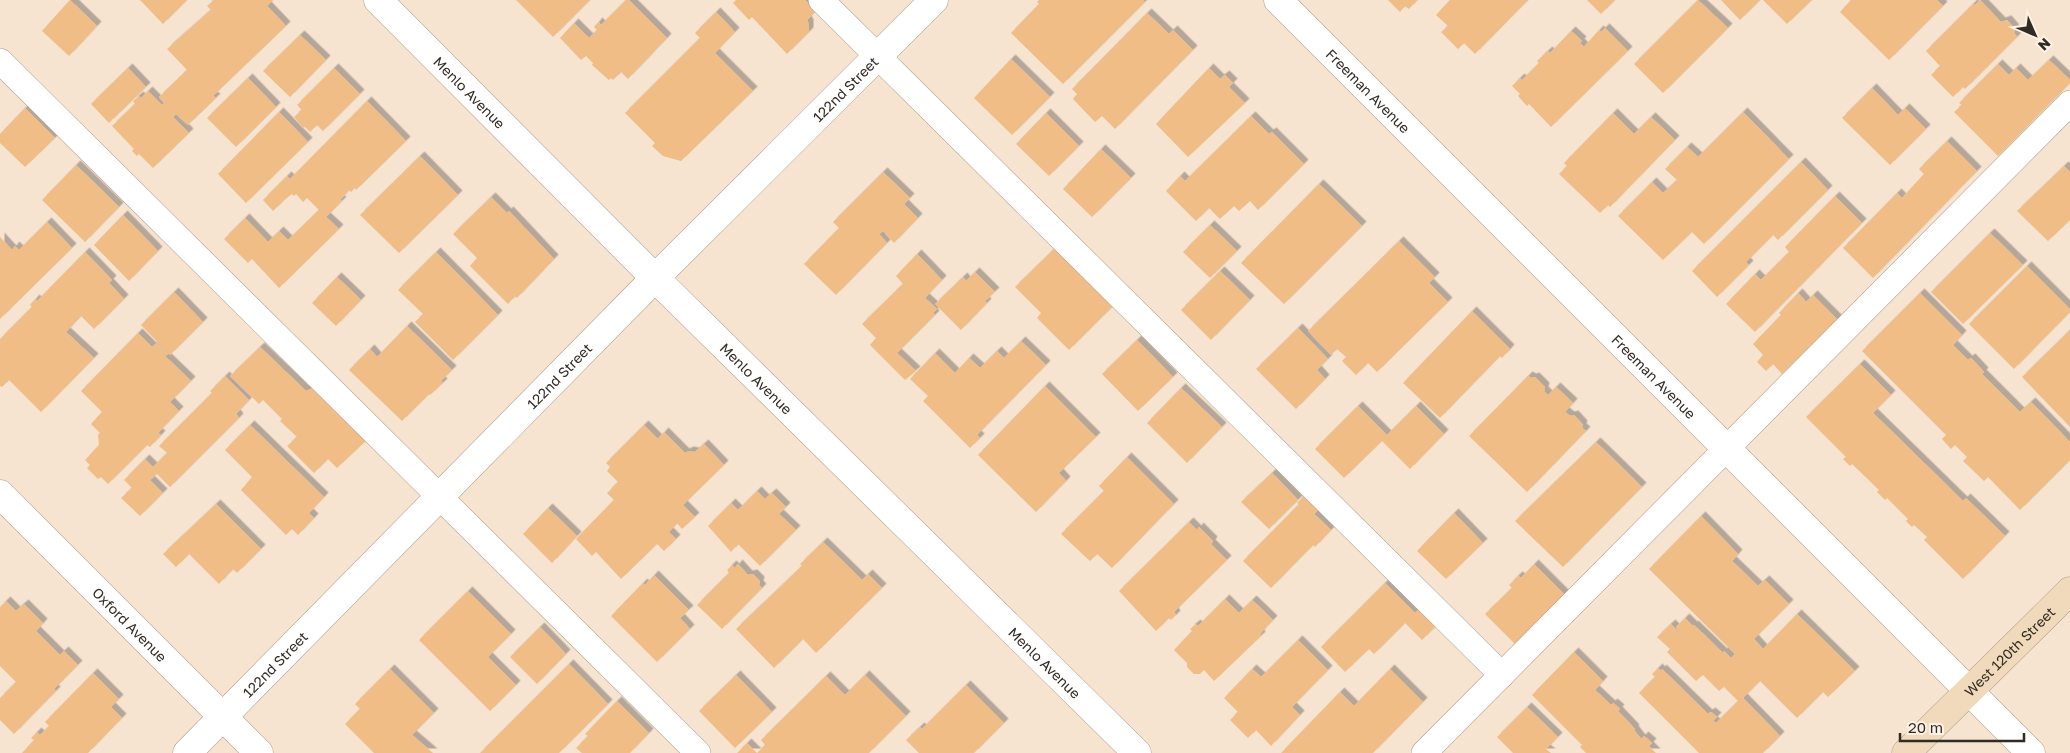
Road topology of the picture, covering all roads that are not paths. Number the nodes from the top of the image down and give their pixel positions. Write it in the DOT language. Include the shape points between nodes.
graph roads {
  1 [pos="378,0"];
  2 [pos="821,0"];
  3 [pos="934,0"];
  4 [pos="1278,0"];
  5 [pos="877,56"];
  6 [pos="0,61"];
  7 [pos="2070,103"];
  8 [pos="655,278"];
  9 [pos="1727,449"];
  10 [pos="0,494"];
  11 [pos="440,497"];
  12 [pos="2070,590"];
  13 [pos="1502,675"];
  14 [pos="1968,691"];
  15 [pos="223,717"];
  16 [pos="187,753"];
  17 [pos="260,753"];
  18 [pos="698,753"];
  19 [pos="1137,753"];
  20 [pos="1424,753"];
  21 [pos="1906,753"];
  22 [pos="2031,753"];
  1 -- 8 [label="street, Menlo Avenue"];
  2 -- 5 [label="lane"];
  3 -- 5 [label="street, 122nd Street"];
  4 -- 9 [label="street, Freeman Avenue"];
  5 -- 8 [label="street, 122nd Street"];
  5 -- 13 [label="lane"];
  6 -- 11 [label="lane"];
  7 -- 9 [label="lane"];
  8 -- 11 [label="street, 122nd Street"];
  8 -- 19 [label="street, Menlo Avenue"];
  9 -- 13 [label="lane"];
  9 -- 14 [label="street, Freeman Avenue"];
  10 -- 15 [label="street, Oxford Avenue"];
  11 -- 15 [label="street, 122nd Street"];
  11 -- 18 [label="lane"];
  12 -- 14 [label="main road, West 120th Street"];
  13 -- 20 [label="lane"];
  14 -- 21 [label="main road, West 120th Street"];
  14 -- 22 [label="street, Freeman Avenue"];
  15 -- 16 [label="street, 122nd Street"];
  15 -- 17 [label="street, Oxford Avenue"];
}
